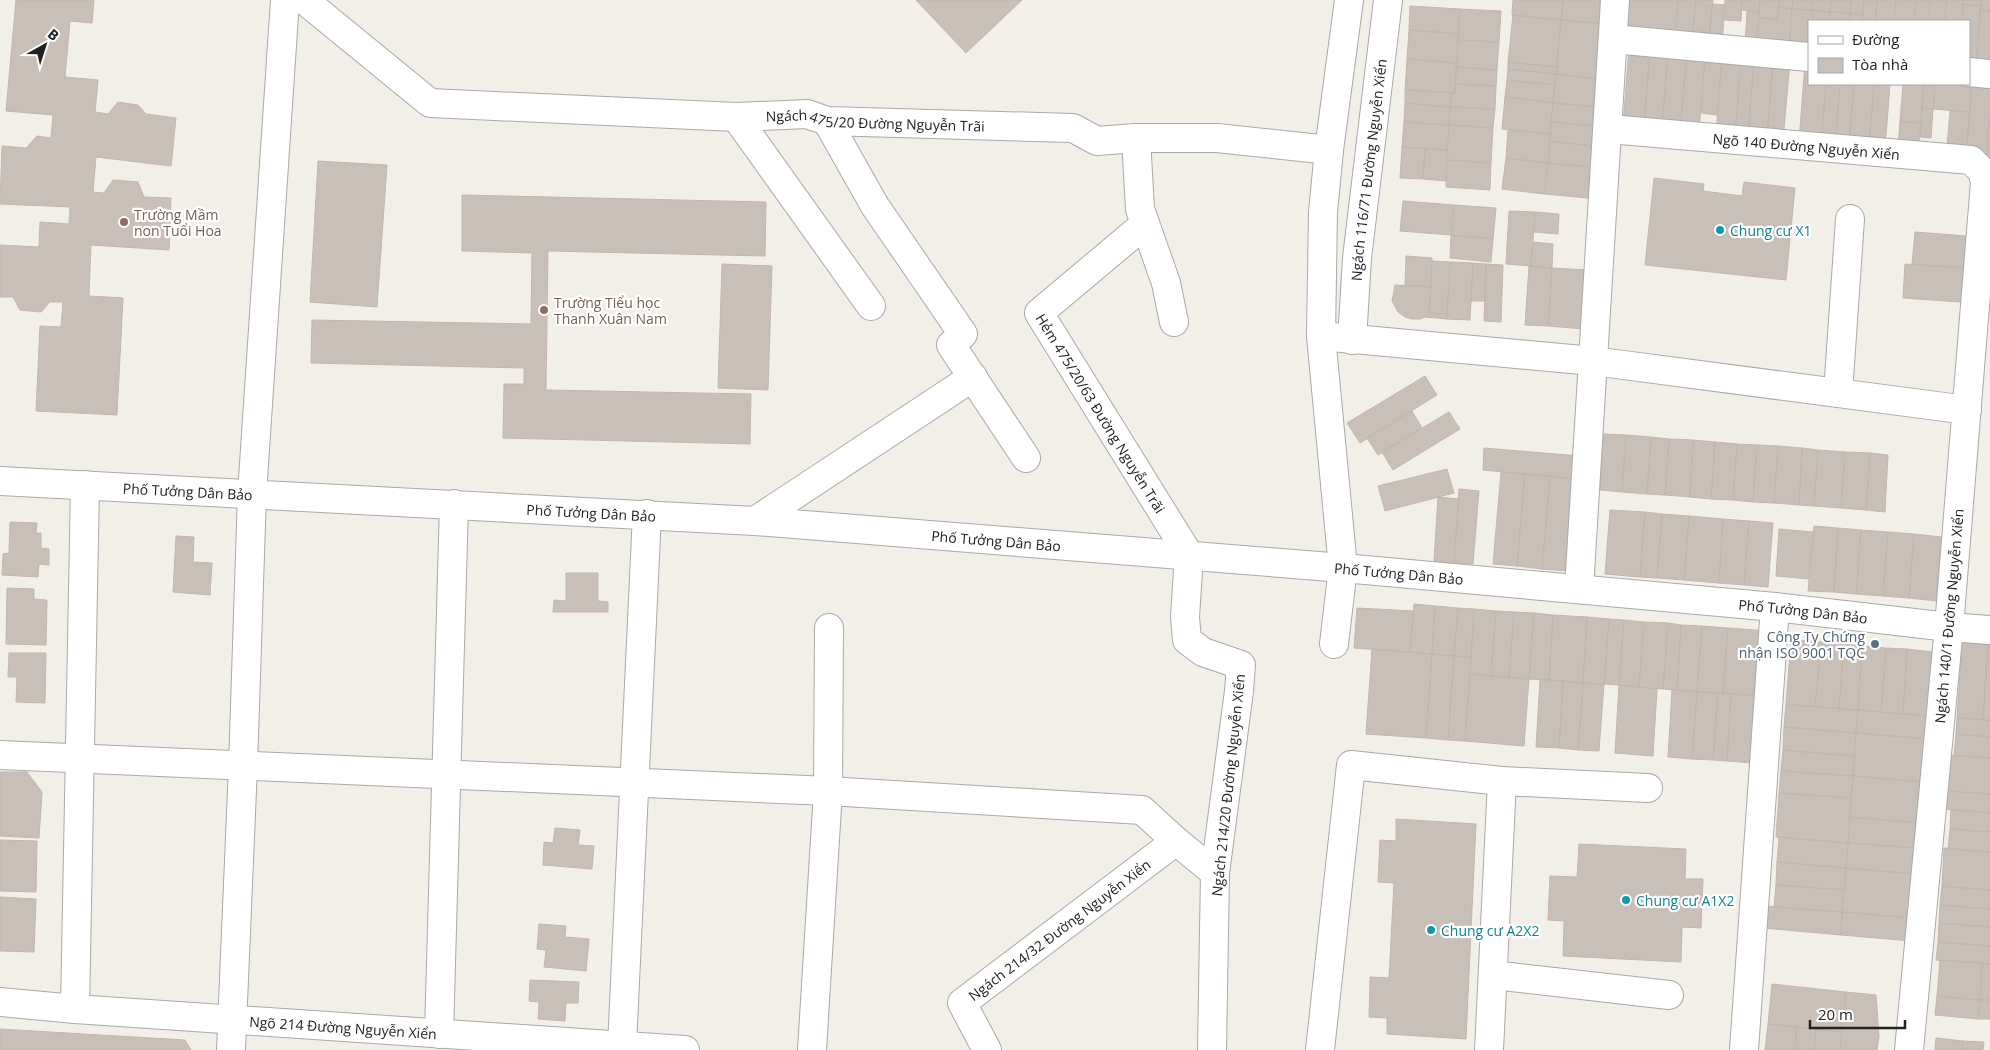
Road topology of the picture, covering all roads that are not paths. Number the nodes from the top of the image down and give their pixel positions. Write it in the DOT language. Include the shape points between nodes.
graph roads {
  1 [pos="285,0"];
  2 [pos="304,0"];
  3 [pos="1349,0"];
  4 [pos="1388,0"];
  5 [pos="1615,0"];
  6 [pos="1613,39"];
  7 [pos="1808,57"];
  8 [pos="1970,72"];
  9 [pos="1990,74"];
  10 [pos="736,117"];
  11 [pos="827,121"];
  12 [pos="1609,129"];
  13 [pos="1136,138"];
  14 [pos="1329,150"];
  15 [pos="1987,182"];
  16 [pos="1850,219"];
  17 [pos="1145,224"];
  18 [pos="871,306"];
  19 [pos="1174,322"];
  20 [pos="1321,336"];
  21 [pos="1352,340"];
  22 [pos="1593,361"];
  23 [pos="973,377"];
  24 [pos="1838,393"];
  25 [pos="1967,410"];
  26 [pos="1026,458"];
  27 [pos="0,481"];
  28 [pos="85,486"];
  29 [pos="252,494"];
  30 [pos="454,504"];
  31 [pos="647,514"];
  32 [pos="756,521"];
  33 [pos="1189,555"];
  34 [pos="1344,568"];
  35 [pos="1578,589"];
  36 [pos="1775,607"];
  37 [pos="1948,627"];
  38 [pos="830,628"];
  39 [pos="1990,630"];
  40 [pos="1334,644"];
  41 [pos="0,755"];
  42 [pos="80,758"];
  43 [pos="243,766"];
  44 [pos="447,775"];
  45 [pos="1502,781"];
  46 [pos="635,784"];
  47 [pos="1648,788"];
  48 [pos="828,791"];
  49 [pos="1176,841"];
  50 [pos="1215,873"];
  51 [pos="1493,975"];
  52 [pos="1670,995"];
  53 [pos="0,1002"];
  54 [pos="75,1009"];
  55 [pos="232,1019"];
  56 [pos="439,1034"];
  57 [pos="622,1046"];
  58 [pos="231,1050"];
  59 [pos="685,1050"];
  60 [pos="812,1050"];
  61 [pos="987,1050"];
  62 [pos="1212,1050"];
  63 [pos="1320,1050"];
  64 [pos="1488,1050"];
  65 [pos="1744,1050"];
  66 [pos="1909,1050"];
  1 -- 29 [label="street"];
  2 -- 10 [label="street, Ngách 475/20 Đường Nguyễn Trãi" via="430,103"];
  3 -- 14 [label="street"];
  4 -- 21 [label="street, Ngách 116/71 Đường Nguyễn Xiển" via="1357,258"];
  5 -- 6 [label="street"];
  6 -- 7 [label="street"];
  6 -- 12 [label="street"];
  8 -- 9 [label="street"];
  10 -- 11 [label="street, Ngách 475/20 Đường Nguyễn Trãi" via="807,114"];
  10 -- 18 [label="street"];
  11 -- 13 [label="street, Ngách 475/20 Đường Nguyễn Trãi" via="1073,128 1097,141"];
  11 -- 23 [label="street" via="875,206 963,334 950,344"];
  12 -- 15 [label="street, Ngõ 140 Đường Nguyễn Xiển" via="1971,160"];
  12 -- 22 [label="street"];
  13 -- 14 [label="street, Ngách 475/20 Đường Nguyễn Trãi" via="1217,138"];
  13 -- 17 [label="street" via="1140,209"];
  14 -- 20 [label="street" via="1323,212"];
  15 -- 25 [label="street, Ngách 140/1 Đường Nguyễn Xiển"];
  16 -- 24 [label="street"];
  17 -- 19 [label="street" via="1166,282"];
  17 -- 33 [label="street, Hẻm 475/20/63 Đường Nguyễn Trãi" via="1039,313"];
  20 -- 21 [label="street"];
  20 -- 34 [label="street"];
  21 -- 22 [label="street"];
  22 -- 24 [label="street"];
  22 -- 35 [label="street"];
  23 -- 26 [label="street"];
  23 -- 32 [label="street"];
  24 -- 25 [label="street"];
  25 -- 37 [label="street, Ngách 140/1 Đường Nguyễn Xiển"];
  27 -- 28 [label="street, Phố Tưởng Dân Bảo"];
  28 -- 29 [label="street, Phố Tưởng Dân Bảo"];
  28 -- 42 [label="street"];
  29 -- 30 [label="street, Phố Tưởng Dân Bảo"];
  29 -- 43 [label="street"];
  30 -- 31 [label="street, Phố Tưởng Dân Bảo"];
  30 -- 44 [label="street"];
  31 -- 32 [label="street, Phố Tưởng Dân Bảo"];
  31 -- 46 [label="street"];
  32 -- 33 [label="street, Phố Tưởng Dân Bảo"];
  33 -- 34 [label="street, Phố Tưởng Dân Bảo"];
  33 -- 50 [label="street, Ngách 214/20 Đường Nguyễn Xiển" via="1185,617 1187,640 1204,652 1241,665"];
  34 -- 35 [label="street, Phố Tưởng Dân Bảo"];
  34 -- 40 [label="street"];
  35 -- 36 [label="street, Phố Tưởng Dân Bảo"];
  36 -- 37 [label="street, Phố Tưởng Dân Bảo"];
  36 -- 65 [label="street"];
  37 -- 39 [label="street, Phố Tưởng Dân Bảo"];
  37 -- 66 [label="street, Ngách 140/1 Đường Nguyễn Xiển"];
  38 -- 48 [label="street"];
  41 -- 42 [label="street"];
  42 -- 43 [label="street"];
  42 -- 54 [label="street"];
  43 -- 44 [label="street"];
  43 -- 55 [label="street"];
  44 -- 46 [label="street"];
  44 -- 56 [label="street"];
  45 -- 47 [label="street"];
  45 -- 51 [label="street"];
  45 -- 63 [label="street" via="1352,765"];
  46 -- 48 [label="street"];
  46 -- 57 [label="street"];
  48 -- 49 [label="street" via="1142,810"];
  48 -- 60 [label="street"];
  49 -- 50 [label="street"];
  49 -- 61 [label="street, Ngách 214/32 Đường Nguyễn Xiển" via="962,1003"];
  50 -- 62 [label="street, Ngách 214/20 Đường Nguyễn Xiển"];
  51 -- 52 [label="street"];
  51 -- 64 [label="street"];
  53 -- 54 [label="street, Ngõ 214 Đường Nguyễn Xiển"];
  54 -- 55 [label="street, Ngõ 214 Đường Nguyễn Xiển"];
  55 -- 56 [label="street, Ngõ 214 Đường Nguyễn Xiển"];
  55 -- 58 [label="street"];
  56 -- 57 [label="street, Ngõ 214 Đường Nguyễn Xiển"];
  57 -- 59 [label="street, Ngõ 214 Đường Nguyễn Xiển"];
}
